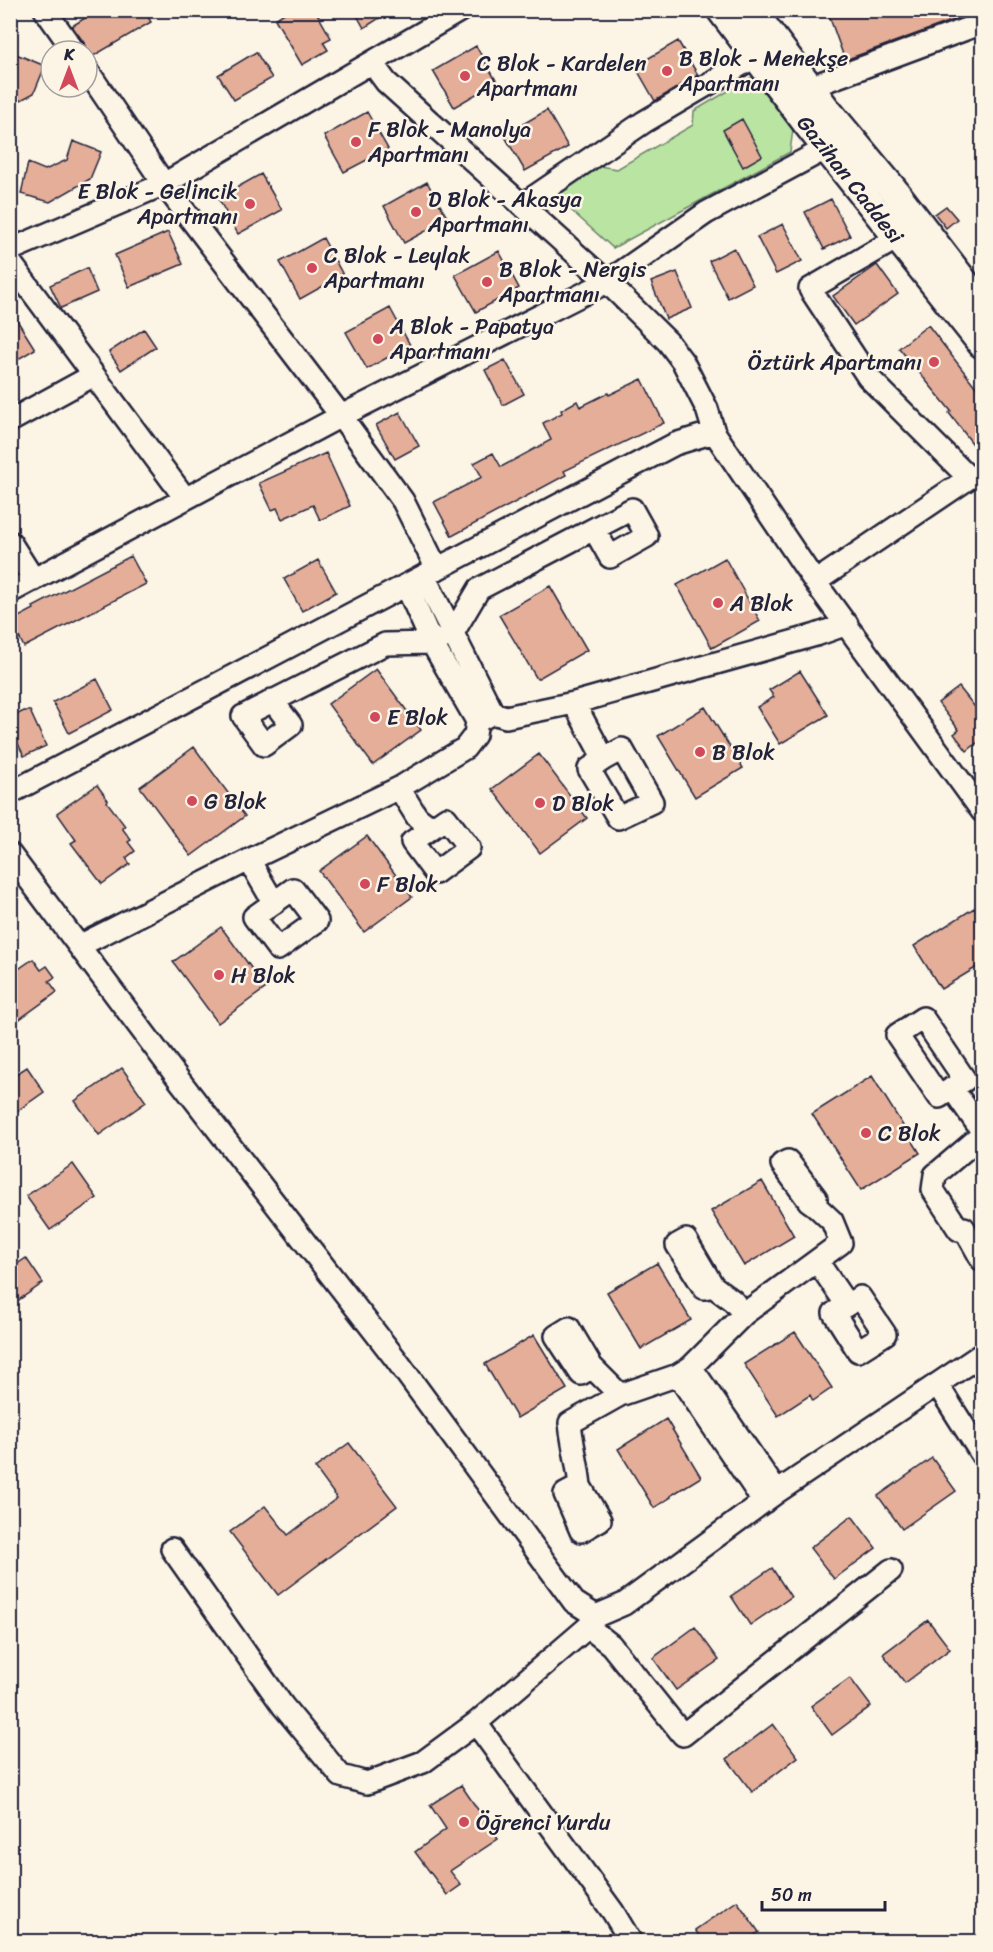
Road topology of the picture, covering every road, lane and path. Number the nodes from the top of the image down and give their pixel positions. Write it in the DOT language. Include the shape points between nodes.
graph roads {
  1 [pos="461,10"];
  2 [pos="721,10"];
  3 [pos="752,10"];
  4 [pos="52,13"];
  5 [pos="982,23"];
  6 [pos="67,39"];
  7 [pos="756,56"];
  8 [pos="372,63"];
  9 [pos="810,87"];
  10 [pos="99,88"];
  11 [pos="827,148"];
  12 [pos="164,184"];
  13 [pos="522,205"];
  14 [pos="899,237"];
  15 [pos="10,250"];
  16 [pos="10,262"];
  17 [pos="607,282"];
  18 [pos="982,305"];
  19 [pos="982,344"];
  20 [pos="94,375"];
  21 [pos="341,416"];
  22 [pos="10,421"];
  23 [pos="714,432"];
  24 [pos="976,476"];
  25 [pos="184,498"];
  26 [pos="594,529"];
  27 [pos="10,542"];
  28 [pos="422,577"];
  29 [pos="34,580"];
  30 [pos="814,582"];
  31 [pos="10,592"];
  32 [pos="847,624"];
  33 [pos="453,633"];
  34 [pos="432,643"];
  35 [pos="272,700"];
  36 [pos="574,703"];
  37 [pos="485,717"];
  38 [pos="604,759"];
  39 [pos="399,789"];
  40 [pos="10,793"];
  41 [pos="982,811"];
  42 [pos="431,828"];
  43 [pos="10,854"];
  44 [pos="249,860"];
  45 [pos="274,903"];
  46 [pos="79,946"];
  47 [pos="952,1088"];
  48 [pos="982,1133"];
  49 [pos="816,1206"];
  50 [pos="960,1230"];
  51 [pos="982,1260"];
  52 [pos="817,1262"];
  53 [pos="982,1268"];
  54 [pos="713,1286"];
  55 [pos="847,1305"];
  56 [pos="744,1314"];
  57 [pos="982,1354"];
  58 [pos="592,1367"];
  59 [pos="685,1371"];
  60 [pos="938,1384"];
  61 [pos="620,1395"];
  62 [pos="982,1455"];
  63 [pos="580,1486"];
  64 [pos="770,1497"];
  65 [pos="172,1549"];
  66 [pos="891,1570"];
  67 [pos="592,1621"];
  68 [pos="476,1723"];
  69 [pos="631,1941"];
  1 -- 8 [label="street"];
  2 -- 7 [label="main road, Gazihan Caddesi"];
  3 -- 9 [label="main road, Gazihan Caddesi"];
  4 -- 6 [label="street"];
  5 -- 9 [label="street"];
  7 -- 11 [label="main road, Gazihan Caddesi"];
  7 -- 13 [label="street" via="644,122"];
  8 -- 12 [label="street"];
  8 -- 13 [label="street" via="386,82"];
  9 -- 18 [label="main road, Gazihan Caddesi"];
  10 -- 12 [label="street"];
  11 -- 14 [label="main road, Gazihan Caddesi"];
  11 -- 17 [label="street" via="706,213"];
  12 -- 15 [label="street"];
  12 -- 21 [label="street"];
  13 -- 17 [label="street"];
  14 -- 19 [label="main road, Gazihan Caddesi"];
  14 -- 24 [label="street" via="810,289 868,377"];
  16 -- 20 [label="street"];
  17 -- 21 [label="street"];
  17 -- 23 [label="street" via="676,351 707,409"];
  20 -- 22 [label="street"];
  20 -- 25 [label="street"];
  21 -- 25 [label="street"];
  21 -- 28 [label="street" via="403,501"];
  23 -- 28 [label="street" via="675,444"];
  23 -- 30 [label="street"];
  24 -- 30 [label="street"];
  25 -- 29 [label="street"];
  26 -- 33 [label="street" via="479,589"];
  27 -- 29 [label="street"];
  28 -- 33 [label="street"];
  28 -- 34 [label="street"];
  28 -- 40 [label="street"];
  29 -- 31 [label="street"];
  30 -- 32 [label="street"];
  32 -- 36 [label="street"];
  32 -- 41 [label="street"];
  33 -- 34 [label="street"];
  33 -- 37 [label="street"];
  34 -- 35 [label="street" via="385,644"];
  34 -- 37 [label="street"];
  36 -- 37 [label="street" via="506,717"];
  36 -- 38 [label="street"];
  37 -- 39 [label="street" via="465,748"];
  39 -- 42 [label="street" via="417,817"];
  39 -- 44 [label="street"];
  43 -- 46 [label="street"];
  44 -- 45 [label="street"];
  44 -- 46 [label="street"];
  46 -- 67 [label="street" via="395,1358 573,1602"];
  47 -- 48 [label="street"];
  48 -- 50 [label="street" via="935,1175 933,1190"];
  49 -- 52 [label="street" via="832,1221 841,1243"];
  50 -- 51 [label="street" via="964,1228"];
  50 -- 53 [label="street" via="951,1235 975,1273"];
  52 -- 55 [label="street"];
  52 -- 56 [label="street"];
  54 -- 56 [label="street"];
  56 -- 59 [label="street"];
  57 -- 60 [label="street"];
  58 -- 61 [label="street"];
  59 -- 61 [label="street"];
  59 -- 64 [label="street"];
  60 -- 62 [label="street"];
  60 -- 64 [label="street"];
  61 -- 63 [label="street" via="570,1423"];
  64 -- 67 [label="street" via="624,1604"];
  65 -- 68 [label="street" via="283,1706 341,1776 367,1783 423,1762"];
  66 -- 67 [label="street" via="683,1736"];
  67 -- 68 [label="street"];
  68 -- 69 [label="street"];
}
